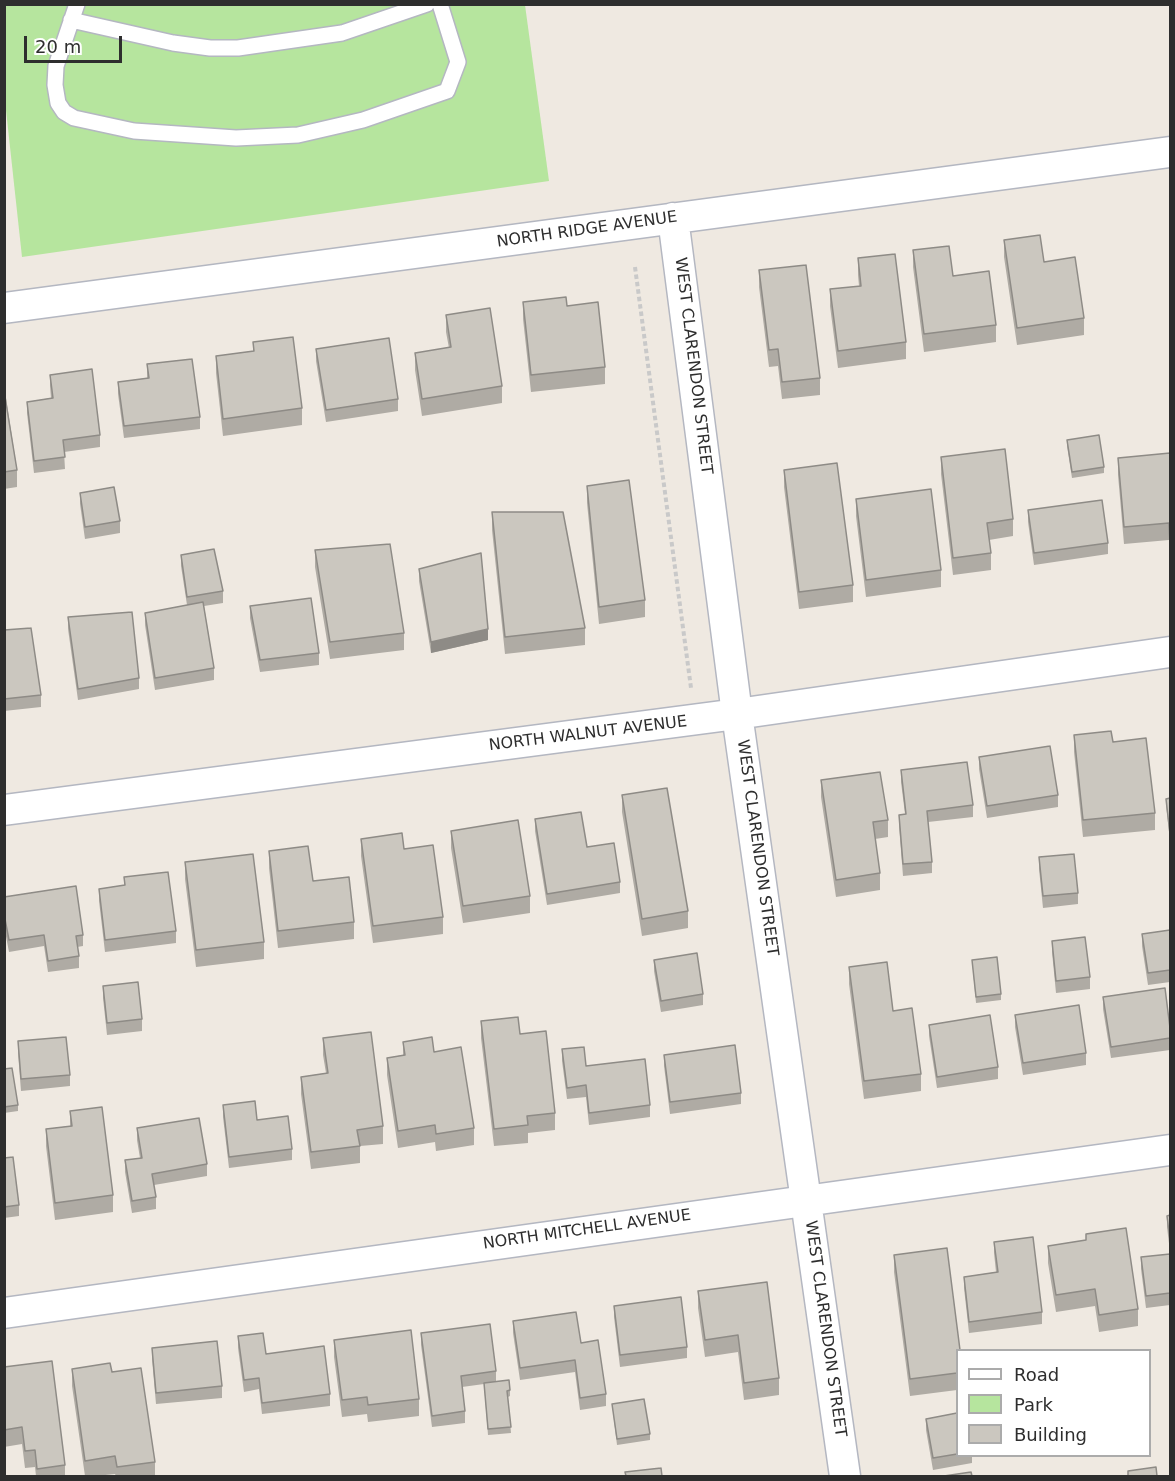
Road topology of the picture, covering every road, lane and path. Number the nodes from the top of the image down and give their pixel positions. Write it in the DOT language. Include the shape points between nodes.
graph roads {
  1 [pos="77,4"];
  2 [pos="427,4"];
  3 [pos="440,4"];
  4 [pos="71,20"];
  5 [pos="1170,152"];
  6 [pos="674,218"];
  7 [pos="635,267"];
  8 [pos="4,308"];
  9 [pos="1170,652"];
  10 [pos="737,714"];
  11 [pos="696,720"];
  12 [pos="4,810"];
  13 [pos="1170,1150"];
  14 [pos="807,1199"];
  15 [pos="4,1313"];
  16 [pos="845,1476"];
  1 -- 4 [label="lane"];
  2 -- 4 [label="lane" via="342,33 238,48 172,43"];
  3 -- 4 [label="lane" via="458,62 447,91 363,120 298,135 236,138 134,131 74,118 64,111 58,103 56,66"];
  5 -- 6 [label="street, NORTH RIDGE AVENUE"];
  6 -- 8 [label="street, NORTH RIDGE AVENUE"];
  6 -- 10 [label="street, WEST CLARENDON STREET"];
  7 -- 11 [label="path"];
  9 -- 10 [label="street, NORTH WALNUT AVENUE"];
  10 -- 11 [label="street, NORTH WALNUT AVENUE"];
  10 -- 14 [label="street, WEST CLARENDON STREET"];
  11 -- 12 [label="street, NORTH WALNUT AVENUE"];
  13 -- 14 [label="street, NORTH MITCHELL AVENUE"];
  14 -- 15 [label="street, NORTH MITCHELL AVENUE"];
  14 -- 16 [label="street, WEST CLARENDON STREET"];
}
